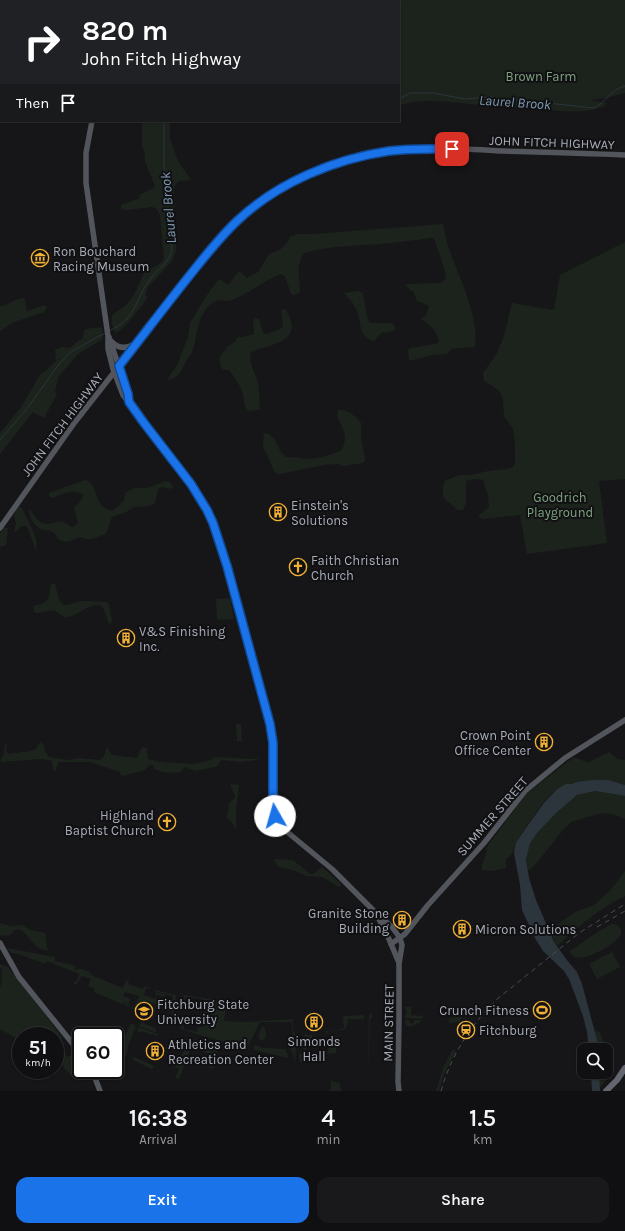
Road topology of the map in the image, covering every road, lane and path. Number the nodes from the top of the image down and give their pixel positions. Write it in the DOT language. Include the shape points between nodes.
graph roads {
  1 [pos="92,122"];
  2 [pos="625,156"];
  3 [pos="110,338"];
  4 [pos="139,340"];
  5 [pos="119,366"];
  6 [pos="114,372"];
  7 [pos="129,402"];
  8 [pos="0,528"];
  9 [pos="625,720"];
  10 [pos="375,912"];
  11 [pos="400,938"];
  12 [pos="0,943"];
  13 [pos="391,944"];
  14 [pos="399,964"];
  15 [pos="72,1043"];
  16 [pos="625,1068"];
  17 [pos="95,1079"];
  18 [pos="398,1082"];
  19 [pos="100,1091"];
  20 [pos="395,1091"];
  21 [pos="399,1091"];
  22 [pos="606,1091"];
  1 -- 3 [label="main road" via="86,153 87,200"];
  2 -- 4 [label="main road, JOHN FITCH HIGHWAY" via="419,149 370,154 331,165 286,186 238,220 207,254"];
  3 -- 4 [label="main road" via="118,347 126,348"];
  3 -- 5 [label="main road"];
  3 -- 6 [label="main road" via="108,349"];
  4 -- 5 [label="main road, JOHN FITCH HIGHWAY"];
  5 -- 6 [label="main road, JOHN FITCH HIGHWAY"];
  5 -- 7 [label="main road"];
  6 -- 7 [label="main road" via="121,391"];
  6 -- 8 [label="main road, JOHN FITCH HIGHWAY"];
  7 -- 10 [label="main road" via="191,484 207,510 216,533 270,724 275,816 286,831 332,869"];
  9 -- 11 [label="main road, SUMMER STREET" via="565,758 525,791 484,843"];
  10 -- 11 [label="main road"];
  10 -- 13 [label="main road, MAIN STREET"];
  11 -- 13 [label="main road, SUMMER STREET"];
  11 -- 14 [label="main road, MAIN STREET" via="402,944"];
  12 -- 15 [label="main road" via="19,977"];
  13 -- 14 [label="main road, MAIN STREET"];
  14 -- 18 [label="main road, MAIN STREET"];
  16 -- 22 [label="highway"];
  17 -- 19 [label="main road"];
  18 -- 20 [label="main road, MAIN STREET"];
  18 -- 21 [label="main road, MAIN STREET"];
}
